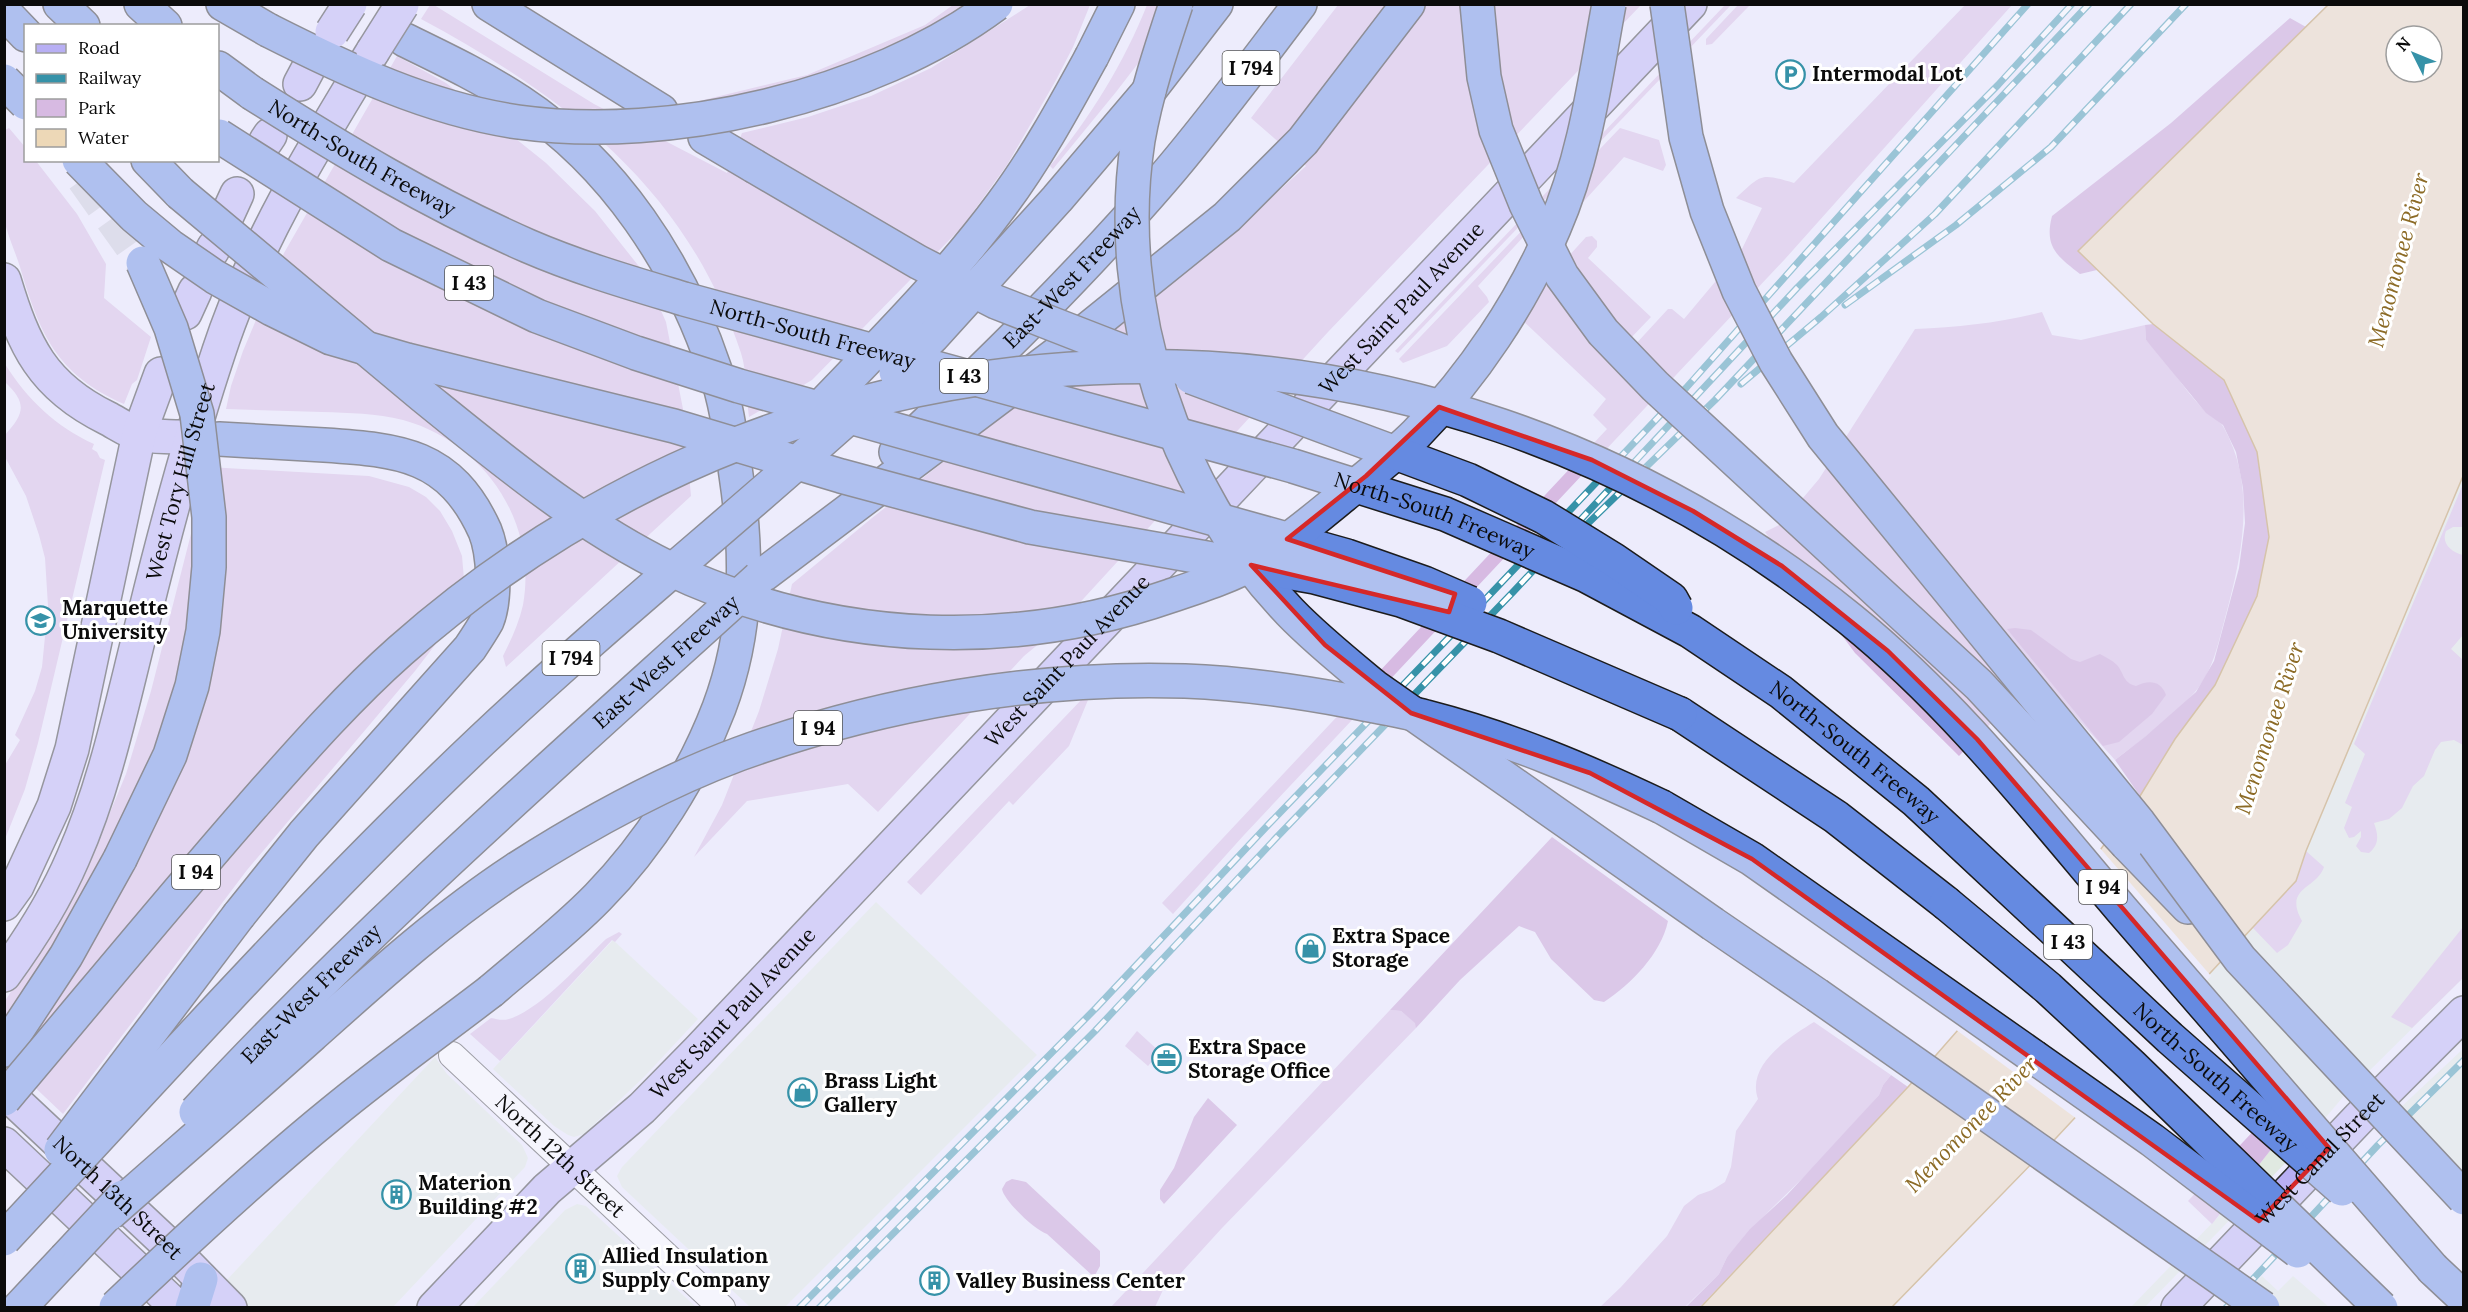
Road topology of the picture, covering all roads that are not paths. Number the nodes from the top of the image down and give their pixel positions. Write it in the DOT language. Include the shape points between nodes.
graph roads {
  1 [pos="60,4"];
  2 [pos="141,4"];
  3 [pos="223,4"];
  4 [pos="350,4"];
  5 [pos="996,4"];
  6 [pos="1118,4"];
  7 [pos="1176,4"];
  8 [pos="1216,4"];
  9 [pos="1300,4"];
  10 [pos="1408,4"];
  11 [pos="1477,4"];
  12 [pos="1609,4"];
  13 [pos="1667,4"];
  14 [pos="1690,4"];
  15 [pos="402,5"];
  16 [pos="502,10"];
  17 [pos="4,12"];
  18 [pos="81,24"];
  19 [pos="163,24"];
  20 [pos="24,33"];
  21 [pos="405,40"];
  22 [pos="316,57"];
  23 [pos="219,69"];
  24 [pos="4,81"];
  25 [pos="24,101"];
  26 [pos="661,111"];
  27 [pos="219,137"];
  28 [pos="705,137"];
  29 [pos="81,162"];
  30 [pos="150,162"];
  31 [pos="143,263"];
  32 [pos="4,280"];
  33 [pos="161,374"];
  34 [pos="139,434"];
  35 [pos="177,438"];
  36 [pos="219,439"];
  37 [pos="759,578"];
  38 [pos="1690,630"];
  39 [pos="573,656"];
  40 [pos="1680,714"];
  41 [pos="4,904"];
  42 [pos="2240,959"];
  43 [pos="4,975"];
  44 [pos="2463,1013"];
  45 [pos="4,1050"];
  46 [pos="452,1055"];
  47 [pos="4,1091"];
  48 [pos="4,1099"];
  49 [pos="4,1144"];
  50 [pos="573,1168"];
  51 [pos="2463,1198"];
  52 [pos="109,1214"];
  53 [pos="4,1222"];
  54 [pos="4,1239"];
  55 [pos="2433,1269"];
  56 [pos="197,1293"];
  57 [pos="2463,1298"];
  58 [pos="116,1307"];
  59 [pos="20,1308"];
  60 [pos="178,1308"];
  61 [pos="230,1308"];
  62 [pos="434,1308"];
  63 [pos="722,1308"];
  64 [pos="2178,1308"];
  65 [pos="2262,1308"];
  66 [pos="2370,1308"];
  67 [pos="2381,1308"];
  1 -- 18 [label="highway"];
  2 -- 19 [label="highway"];
  3 -- 5 [label="highway, bridge" via="362,76 429,100 517,122 639,127 778,103 830,87 887,66"];
  4 -- 22 [label="street, bridge"];
  6 -- 39 [label="highway, bridge" via="1051,132 962,255 752,479"];
  7 -- 65 [label="highway, bridge" via="1152,79 1138,141 1134,259 1140,308 1171,425 1218,519 1266,584 1324,645 1375,687"];
  8 -- 39 [label="highway, I 794, bridge" via="1079,174 925,344 817,446"];
  9 -- 37 [label="highway, East-West Freeway / I 794, bridge" via="1202,131 1101,248 938,413"];
  10 -- 37 [label="highway, bridge" via="1290,156 1227,217 1062,350"];
  11 -- 42 [label="highway, bridge" via="1484,77 1496,130 1526,204 1563,276 1603,332 1655,386 1979,685"];
  12 -- 30 [label="highway, bridge" via="1580,157 1555,226 1498,334 1415,434 1260,559 1212,582 1137,608 1068,624 1003,632 947,635 886,630 817,617 694,580 646,556 552,497 498,456 180,193"];
  13 -- 42 [label="highway, bridge" via="1686,137 1707,211 1739,291 1776,362 1823,436 2139,823"];
  14 -- 50 [label="street, West Saint Paul Avenue" via="698,1051 642,1108"];
  15 -- 43 [label="street, West Tory Hill Street, bridge" via="287,198 231,319 183,468 105,772 57,892"];
  16 -- 26 [label="highway"];
  17 -- 20 [label="highway"];
  21 -- 58 [label="highway, bridge" via="522,103 595,166 638,216 673,272 716,372 742,516 745,553 738,639 731,673 695,760 665,812 599,896 491,991 334,1111 210,1218"];
  23 -- 38 [label="highway, North-South Freeway / I 43, bridge" via="351,156 528,246 587,269 1293,466 1445,514 1587,576"];
  24 -- 25 [label="highway, bridge"];
  27 -- 40 [label="highway, I 43, bridge" via="391,245 537,316 636,354 739,386 1347,556 1424,583 1520,624 1600,664"];
  28 -- 38 [label="highway, bridge" via="918,262 996,303 1433,465 1544,517 1671,599"];
  29 -- 40 [label="highway, bridge" via="170,246 234,288 331,338 674,426 1030,527 1314,577 1401,600 1500,636"];
  31 -- 45 [label="highway, bridge" via="171,328 197,414 209,517 209,567 198,658 170,755 120,859 66,956"];
  32 -- 34 [label="street" via="20,329 44,371 75,400"];
  33 -- 34 [label="street, West Tory Hill Street"];
  34 -- 35 [label="street"];
  34 -- 41 [label="street, West Tory Hill Street" via="72,749 54,806 17,886"];
  36 -- 53 [label="highway, bridge" via="366,448 400,453 428,464 454,483 475,510 489,542 493,581 488,619 471,648 312,825 239,915"];
  37 -- 52 [label="highway, East-West Freeway / I 794, bridge" via="359,947 246,1059"];
  38 -- 55 [label="highway, North-South Freeway / I 43, bridge" via="1781,692 1916,801 2170,1038"];
  39 -- 54 [label="highway, I 794, bridge" via="355,866"];
  40 -- 67 [label="highway, I 43, bridge" via="1836,817 2048,988"];
  42 -- 51 [label="highway, bridge"];
  44 -- 64 [label="street, West Canal Street"];
  46 -- 50 [label="street, North 12th Street"];
  47 -- 56 [label="street, North 13th Street" via="22,1105"];
  48 -- 55 [label="highway, I 94, bridge" via="307,744 397,653 558,533 694,461 770,431 916,389 1092,367 1142,365 1246,371 1395,393 1483,418 1592,460 1649,487 1782,566 1888,651 1977,739"];
  49 -- 60 [label="street, North 13th Street"];
  50 -- 62 [label="street, West Saint Paul Avenue" via="547,1189"];
  50 -- 63 [label="street, North 12th Street"];
  52 -- 59 [label="highway, East-West Freeway / I 94, bridge"];
  52 -- 66 [label="highway, I 94, bridge" via="415,944 515,870 606,815 736,755 826,726 914,705 1014,689 1092,682 1185,681 1294,691 1425,716 1580,769 1662,807 1752,859 2152,1140"];
  55 -- 57 [label="highway, North-South Freeway / I 43"];
  56 -- 61 [label="street, North 13th Street"];
}
